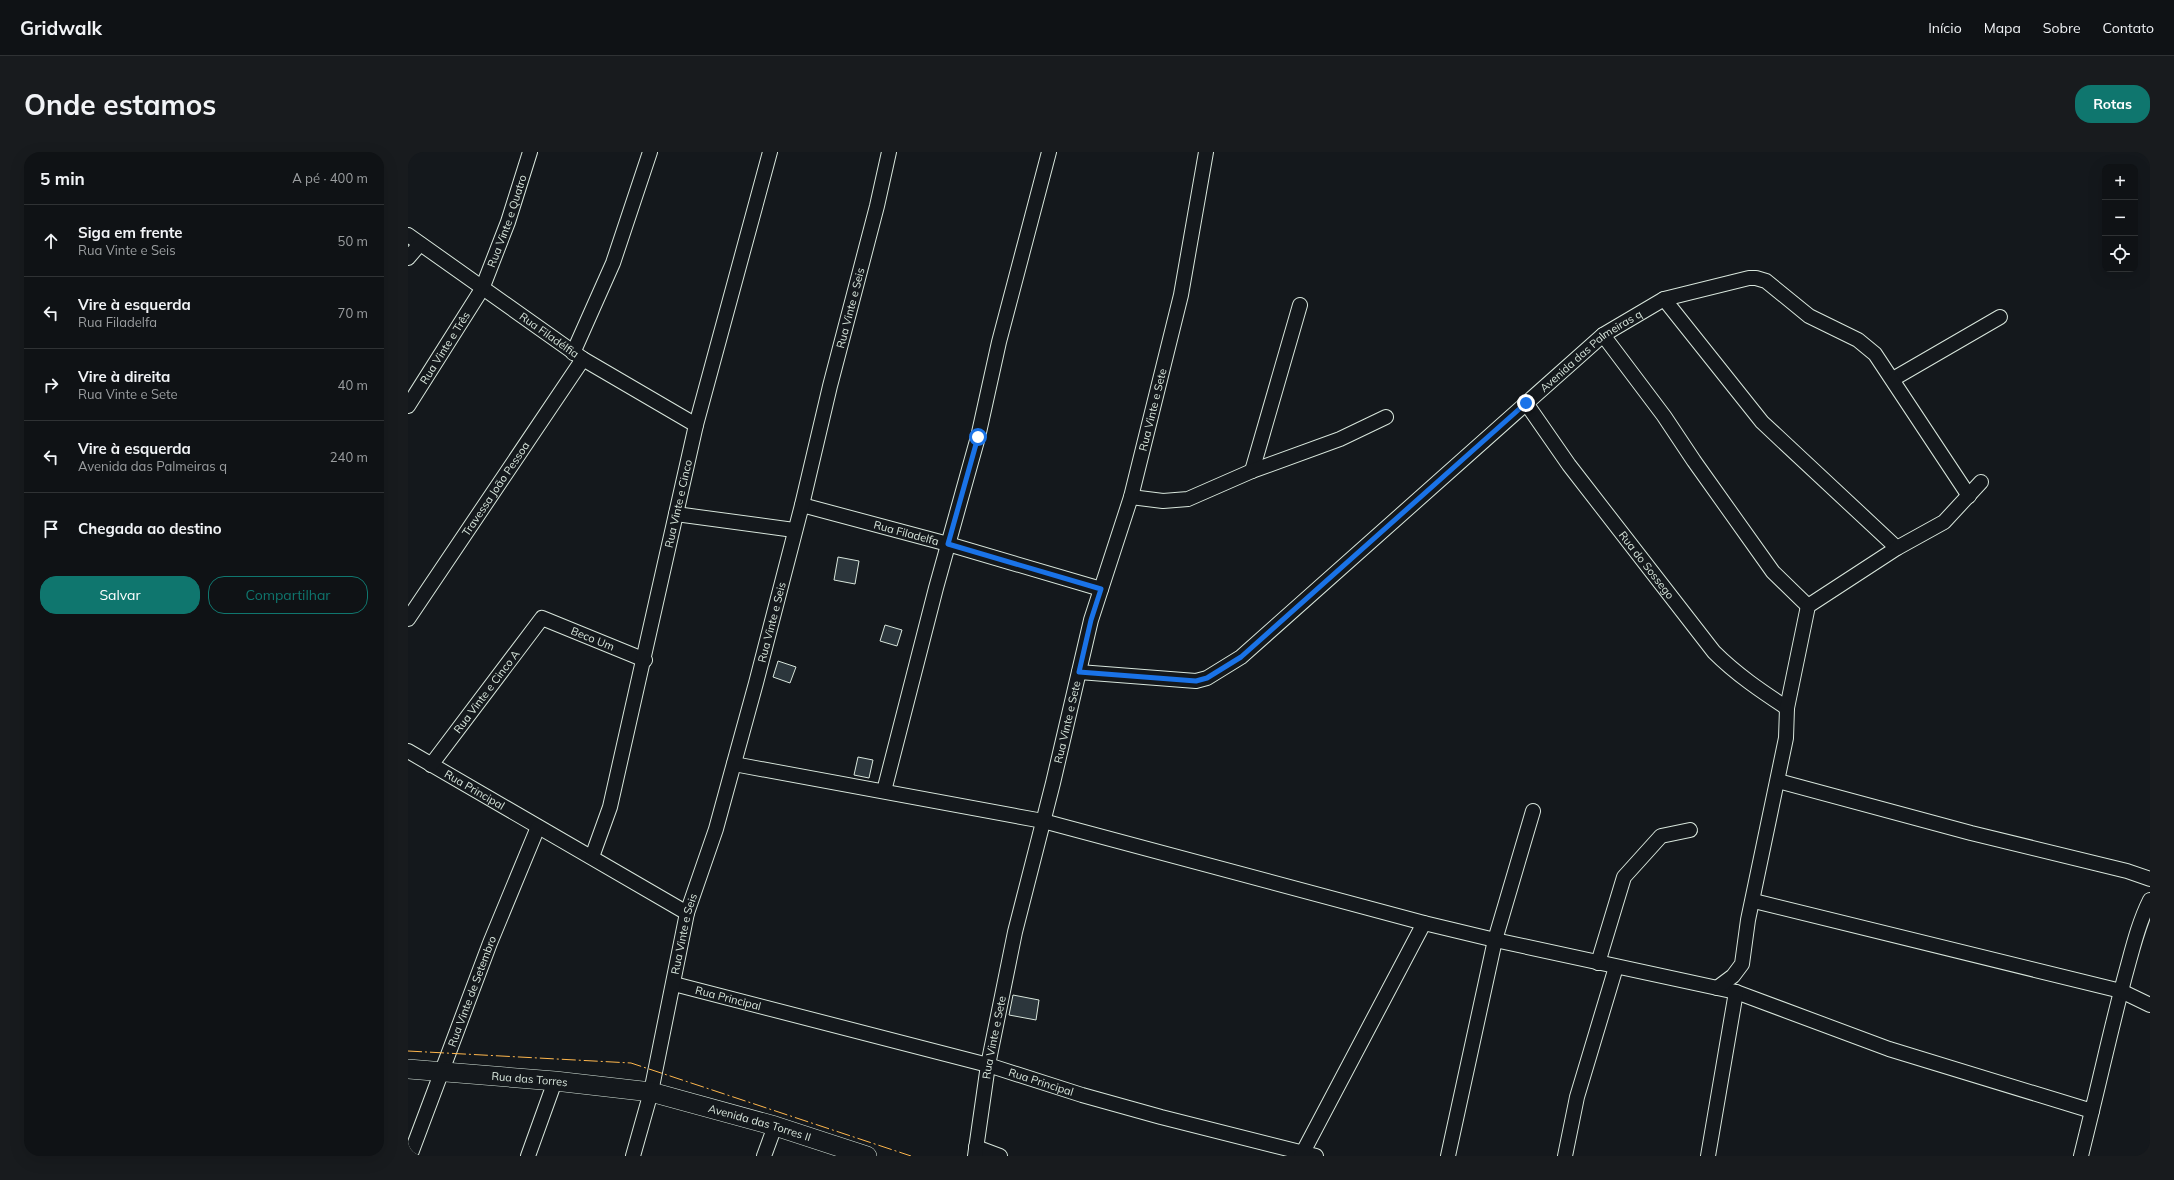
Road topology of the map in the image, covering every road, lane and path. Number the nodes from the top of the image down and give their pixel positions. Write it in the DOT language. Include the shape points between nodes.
graph roads {
  1 [pos="530,152"];
  2 [pos="650,152"];
  3 [pos="770,152"];
  4 [pos="889,152"];
  5 [pos="1049,152"];
  6 [pos="1206,152"];
  7 [pos="408,235"];
  8 [pos="420,244"];
  9 [pos="408,258"];
  10 [pos="482,289"];
  11 [pos="1664,299"];
  12 [pos="1300,305"];
  13 [pos="2000,317"];
  14 [pos="1603,335"];
  15 [pos="578,356"];
  16 [pos="1893,379"];
  17 [pos="1526,403"];
  18 [pos="408,406"];
  19 [pos="1386,417"];
  20 [pos="696,425"];
  21 [pos="1252,471"];
  22 [pos="1981,482"];
  23 [pos="1969,496"];
  24 [pos="1131,497"];
  25 [pos="802,505"];
  26 [pos="676,514"];
  27 [pos="794,530"];
  28 [pos="948,544"];
  29 [pos="1897,548"];
  30 [pos="1101,589"];
  31 [pos="1808,606"];
  32 [pos="542,618"];
  33 [pos="408,619"];
  34 [pos="645,660"];
  35 [pos="1079,672"];
  36 [pos="1787,708"];
  37 [pos="408,751"];
  38 [pos="734,764"];
  39 [pos="431,765"];
  40 [pos="1778,781"];
  41 [pos="884,791"];
  42 [pos="1533,810"];
  43 [pos="1043,821"];
  44 [pos="538,827"];
  45 [pos="1690,830"];
  46 [pos="592,857"];
  47 [pos="2150,879"];
  48 [pos="2150,900"];
  49 [pos="1754,901"];
  50 [pos="687,913"];
  51 [pos="1424,923"];
  52 [pos="1495,940"];
  53 [pos="1598,963"];
  54 [pos="1616,967"];
  55 [pos="674,984"];
  56 [pos="1717,988"];
  57 [pos="2121,991"];
  58 [pos="1736,992"];
  59 [pos="2150,1005"];
  60 [pos="988,1065"];
  61 [pos="408,1069"];
  62 [pos="443,1072"];
  63 [pos="555,1081"];
  64 [pos="651,1092"];
  65 [pos="2092,1111"];
  66 [pos="775,1126"];
  67 [pos="975,1151"];
  68 [pos="1302,1154"];
  69 [pos="410,1156"];
  70 [pos="528,1156"];
  71 [pos="633,1156"];
  72 [pos="764,1156"];
  73 [pos="867,1156"];
  74 [pos="1000,1156"];
  75 [pos="1316,1156"];
  76 [pos="1448,1156"];
  77 [pos="1565,1156"];
  78 [pos="1708,1156"];
  79 [pos="2081,1156"];
  1 -- 10 [label="street, Rua Vinte e Quatro" via="508,222"];
  2 -- 15 [label="street, Travessa João Pessoa" via="613,264"];
  3 -- 20 [label="street, Rua Vinte e Cinco"];
  4 -- 25 [label="street, Rua Vinte e Seis"];
  5 -- 28 [label="street" via="999,342 978,437"];
  6 -- 24 [label="street, Rua Vinte e Sete" via="1181,295"];
  7 -- 8 [label="street, Rua Filadélfia"];
  8 -- 9 [label="street"];
  8 -- 10 [label="street, Rua Filadélfia"];
  10 -- 15 [label="street, Rua Filadélfia"];
  10 -- 18 [label="street, Rua Vinte e Três"];
  11 -- 14 [label="street, Avenida das Palmeiras q"];
  11 -- 16 [label="street, Avenida das Palmeiras q" via="1756,278 1766,281 1809,316 1858,340 1875,354"];
  11 -- 29 [label="street" via="1762,422"];
  12 -- 21 [label="street"];
  13 -- 16 [label="street"];
  14 -- 17 [label="street, Avenida das Palmeiras q"];
  14 -- 31 [label="street" via="1664,416 1773,572"];
  15 -- 20 [label="street, Rua Filadélfia"];
  15 -- 33 [label="street, Travessa João Pessoa"];
  16 -- 23 [label="street, Avenida das Palmeiras q"];
  17 -- 35 [label="street, Avenida das Palmeiras q" via="1241,657 1219,671 1196,681"];
  17 -- 36 [label="street, Rua do Sossego" via="1570,466 1714,652 1758,690"];
  19 -- 21 [label="street" via="1340,439"];
  20 -- 26 [label="street, Rua Vinte e Cinco"];
  21 -- 24 [label="street" via="1183,500 1163,501"];
  22 -- 23 [label="street"];
  23 -- 29 [label="street" via="1944,522"];
  24 -- 30 [label="street, Rua Vinte e Sete"];
  25 -- 27 [label="street, Rua Vinte e Seis"];
  25 -- 28 [label="street, Rua Filadelfa"];
  26 -- 27 [label="street"];
  26 -- 34 [label="street, Rua Vinte e Cinco"];
  27 -- 38 [label="street, Rua Vinte e Seis"];
  28 -- 30 [label="street, Rua Filadelfa"];
  28 -- 41 [label="street"];
  29 -- 31 [label="street"];
  30 -- 35 [label="street, Rua Vinte e Sete"];
  31 -- 36 [label="street"];
  32 -- 34 [label="street, Beco Um"];
  32 -- 39 [label="street, Rua Vinte e Cinco A"];
  34 -- 46 [label="street, Rua Vinte e Cinco" via="610,808"];
  35 -- 43 [label="street, Rua Vinte e Sete"];
  36 -- 40 [label="street" via="1787,732"];
  37 -- 39 [label="street, Rua Principal"];
  38 -- 41 [label="street"];
  38 -- 50 [label="street, Rua Vinte e Seis" via="716,829"];
  39 -- 44 [label="street, Rua Principal"];
  40 -- 47 [label="street"];
  40 -- 49 [label="street"];
  41 -- 43 [label="street"];
  42 -- 52 [label="street"];
  43 -- 51 [label="street"];
  43 -- 60 [label="street, Rua Vinte e Sete" via="1015,932"];
  44 -- 46 [label="street, Rua Principal"];
  44 -- 62 [label="street, Rua Vinte de Setembro" via="490,943"];
  45 -- 53 [label="street" via="1661,836 1624,877"];
  46 -- 50 [label="street, Rua Principal"];
  48 -- 57 [label="street" via="2137,932"];
  49 -- 56 [label="street" via="1748,920 1742,964 1733,976"];
  49 -- 57 [label="street"];
  50 -- 55 [label="street, Rua Vinte e Seis"];
  51 -- 52 [label="street"];
  51 -- 68 [label="street"];
  52 -- 53 [label="street"];
  52 -- 76 [label="street"];
  53 -- 54 [label="street"];
  54 -- 56 [label="street"];
  54 -- 77 [label="street" via="1577,1097"];
  55 -- 60 [label="street, Rua Principal"];
  55 -- 64 [label="street, Rua Vinte e Seis"];
  56 -- 58 [label="street"];
  57 -- 59 [label="street"];
  57 -- 65 [label="street" via="2112,1019"];
  58 -- 65 [label="street" via="1889,1049"];
  58 -- 78 [label="street"];
  60 -- 67 [label="street, Rua Vinte e Sete"];
  60 -- 68 [label="street, Rua Principal" via="1082,1095"];
  61 -- 62 [label="street, Rua das Torres"];
  62 -- 63 [label="street, Rua das Torres"];
  62 -- 69 [label="street, Rua Vinte de Setembro"];
  63 -- 64 [label="street, Rua das Torres"];
  63 -- 70 [label="street"];
  64 -- 66 [label="street, Avenida das Torres II"];
  64 -- 71 [label="street, Rua Vinte e Seis"];
  65 -- 79 [label="street"];
  66 -- 72 [label="street"];
  66 -- 73 [label="street, Avenida das Torres II"];
  67 -- 74 [label="street"];
  68 -- 75 [label="street, Rua Principal"];
}
